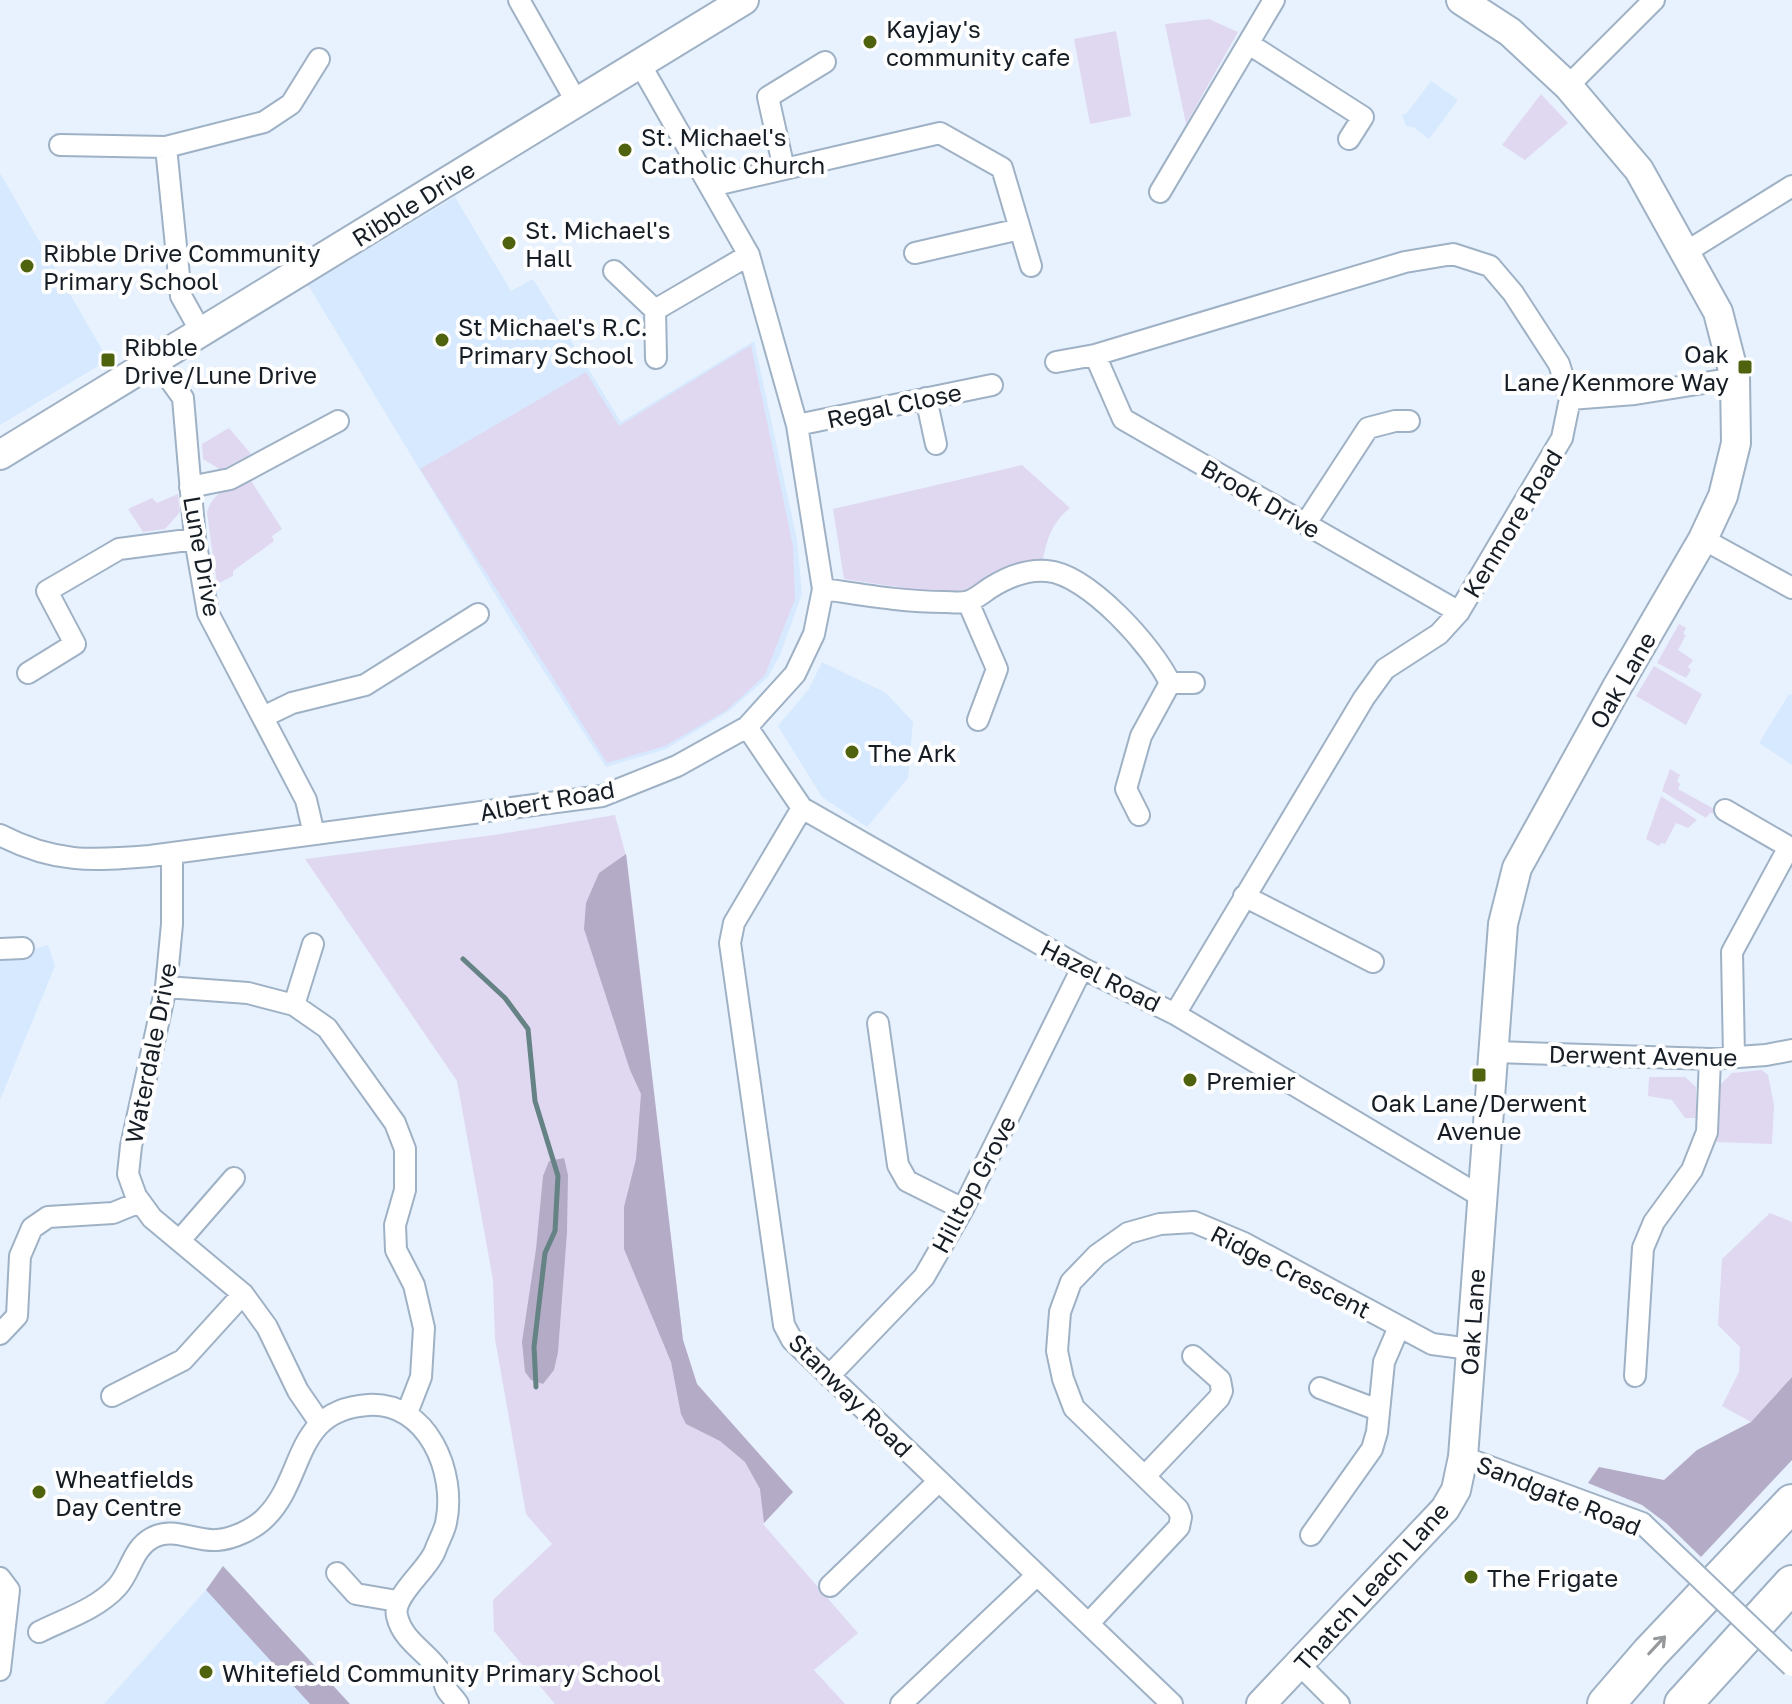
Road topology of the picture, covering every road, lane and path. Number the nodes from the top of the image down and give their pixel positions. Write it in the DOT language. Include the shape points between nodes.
graph roads {
  1 [pos="519,0"];
  2 [pos="1274,0"];
  3 [pos="1461,0"];
  4 [pos="1654,0"];
  5 [pos="728,4"];
  6 [pos="1249,44"];
  7 [pos="319,59"];
  8 [pos="825,62"];
  9 [pos="640,64"];
  10 [pos="1568,86"];
  11 [pos="576,101"];
  12 [pos="1349,139"];
  13 [pos="60,145"];
  14 [pos="166,147"];
  15 [pos="784,169"];
  16 [pos="711,186"];
  17 [pos="1792,186"];
  18 [pos="1160,192"];
  19 [pos="1020,229"];
  20 [pos="1686,252"];
  21 [pos="915,253"];
  22 [pos="749,255"];
  23 [pos="1031,266"];
  24 [pos="614,271"];
  25 [pos="655,310"];
  26 [pos="201,332"];
  27 [pos="1095,355"];
  28 [pos="656,358"];
  29 [pos="155,359"];
  30 [pos="1056,362"];
  31 [pos="1735,378"];
  32 [pos="992,385"];
  33 [pos="926,398"];
  34 [pos="1570,399"];
  35 [pos="338,421"];
  36 [pos="1409,421"];
  37 [pos="797,425"];
  38 [pos="936,444"];
  39 [pos="0,455"];
  40 [pos="190,487"];
  41 [pos="1306,523"];
  42 [pos="195,539"];
  43 [pos="1703,539"];
  44 [pos="1792,588"];
  45 [pos="823,589"];
  46 [pos="968,602"];
  47 [pos="1459,612"];
  48 [pos="478,614"];
  49 [pos="28,673"];
  50 [pos="1170,683"];
  51 [pos="1194,683"];
  52 [pos="263,717"];
  53 [pos="978,720"];
  54 [pos="747,727"];
  55 [pos="802,808"];
  56 [pos="1725,810"];
  57 [pos="1139,815"];
  58 [pos="314,834"];
  59 [pos="0,835"];
  60 [pos="1790,845"];
  61 [pos="172,853"];
  62 [pos="1244,896"];
  63 [pos="313,944"];
  64 [pos="23,948"];
  65 [pos="0,949"];
  66 [pos="1373,962"];
  67 [pos="1082,968"];
  68 [pos="166,987"];
  69 [pos="294,1005"];
  70 [pos="1175,1014"];
  71 [pos="878,1023"];
  72 [pos="1792,1050"];
  73 [pos="1494,1052"];
  74 [pos="1734,1057"];
  75 [pos="1710,1059"];
  76 [pos="234,1178"];
  77 [pos="1482,1197"];
  78 [pos="140,1202"];
  79 [pos="963,1209"];
  80 [pos="180,1240"];
  81 [pos="243,1294"];
  82 [pos="1399,1327"];
  83 [pos="5,1337"];
  84 [pos="1470,1349"];
  85 [pos="1193,1356"];
  86 [pos="829,1376"];
  87 [pos="1635,1376"];
  88 [pos="1320,1388"];
  89 [pos="112,1396"];
  90 [pos="1378,1410"];
  91 [pos="407,1413"];
  92 [pos="320,1423"];
  93 [pos="1463,1457"];
  94 [pos="1145,1476"];
  95 [pos="938,1482"];
  96 [pos="1792,1503"];
  97 [pos="1311,1535"];
  98 [pos="337,1573"];
  99 [pos="1036,1576"];
  100 [pos="0,1578"];
  101 [pos="1792,1584"];
  102 [pos="830,1586"];
  103 [pos="397,1601"];
  104 [pos="1089,1623"];
  105 [pos="39,1632"];
  106 [pos="18,1651"];
  107 [pos="1300,1665"];
  108 [pos="1792,1666"];
  109 [pos="0,1670"];
  110 [pos="458,1704"];
  111 [pos="901,1704"];
  112 [pos="1172,1704"];
  113 [pos="1261,1704"];
  114 [pos="1339,1704"];
  115 [pos="1606,1704"];
  116 [pos="1683,1704"];
  1 -- 11 [label="street"];
  2 -- 6 [label="street"];
  3 -- 10 [label="street, Oak Lane" via="1510,32"];
  4 -- 10 [label="street"];
  5 -- 9 [label="street, Ribble Drive"];
  6 -- 12 [label="street" via="1363,117"];
  6 -- 18 [label="street"];
  7 -- 14 [label="street" via="291,104 264,122"];
  8 -- 15 [label="street" via="768,97"];
  9 -- 11 [label="street, Ribble Drive"];
  9 -- 16 [label="street, Albert Road"];
  10 -- 20 [label="street, Oak Lane" via="1639,170"];
  11 -- 26 [label="street, Ribble Drive"];
  13 -- 14 [label="street"];
  14 -- 26 [label="street" via="181,296"];
  15 -- 16 [label="street"];
  15 -- 19 [label="street" via="940,133 1002,168"];
  16 -- 22 [label="street, Albert Road"];
  17 -- 20 [label="street"];
  19 -- 21 [label="street"];
  19 -- 23 [label="street"];
  20 -- 31 [label="street, Oak Lane" via="1718,312"];
  22 -- 25 [label="street"];
  22 -- 37 [label="street, Albert Road"];
  24 -- 25 [label="street"];
  25 -- 28 [label="street"];
  26 -- 29 [label="street, Ribble Drive"];
  27 -- 30 [label="street"];
  27 -- 34 [label="street" via="1405,262 1453,254 1490,266 1513,293 1559,364"];
  27 -- 41 [label="street, Brook Drive" via="1123,419"];
  29 -- 39 [label="street, Ribble Drive"];
  29 -- 40 [label="street, Lune Drive" via="183,398"];
  31 -- 34 [label="street"];
  31 -- 43 [label="street, Oak Lane" via="1736,443 1723,496"];
  32 -- 33 [label="street, Regal Close"];
  33 -- 37 [label="street, Regal Close"];
  33 -- 38 [label="street"];
  34 -- 47 [label="street, Kenmore Road" via="1562,438"];
  35 -- 40 [label="street" via="230,479"];
  36 -- 41 [label="street" via="1368,428"];
  37 -- 45 [label="street, Albert Road"];
  40 -- 42 [label="street, Lune Drive"];
  41 -- 47 [label="street, Brook Drive"];
  42 -- 49 [label="street" via="119,549 47,591 75,644"];
  42 -- 52 [label="street, Lune Drive" via="208,613"];
  43 -- 44 [label="street"];
  43 -- 73 [label="street, Oak Lane" via="1517,868 1503,924"];
  45 -- 46 [label="street" via="902,602"];
  45 -- 54 [label="street, Albert Road" via="814,634 795,674"];
  46 -- 50 [label="street" via="1006,578 1048,570 1077,580 1142,643"];
  46 -- 53 [label="street" via="997,669"];
  47 -- 62 [label="street, Kenmore Road" via="1439,634 1385,669"];
  48 -- 52 [label="street" via="365,685 292,703"];
  50 -- 51 [label="street"];
  50 -- 57 [label="street" via="1118,791"];
  52 -- 58 [label="street, Lune Drive" via="306,800"];
  54 -- 55 [label="street, Hazel Road"];
  54 -- 58 [label="street, Albert Road" via="677,766 602,796"];
  55 -- 67 [label="street, Hazel Road"];
  55 -- 86 [label="street, Stanway Road" via="734,923 730,943 784,1325"];
  56 -- 60 [label="street"];
  58 -- 61 [label="street, Albert Road"];
  59 -- 61 [label="street, Albert Road" via="65,859"];
  60 -- 74 [label="street" via="1732,952"];
  61 -- 68 [label="street, Waterdale Drive"];
  62 -- 66 [label="street"];
  62 -- 70 [label="street, Kenmore Road"];
  63 -- 69 [label="street" via="299,963"];
  64 -- 65 [label="street"];
  67 -- 70 [label="street, Hazel Road"];
  67 -- 79 [label="street, Hilltop Grove"];
  68 -- 69 [label="street" via="248,993"];
  68 -- 78 [label="street, Waterdale Drive" via="131,1146 128,1174"];
  69 -- 91 [label="street" via="327,1028 354,1063 395,1123 405,1149 396,1250 414,1285 424,1328 421,1377"];
  70 -- 77 [label="street, Hazel Road"];
  71 -- 79 [label="street" via="898,1165 907,1181"];
  72 -- 74 [label="street, Derwent Avenue"];
  73 -- 75 [label="street, Derwent Avenue"];
  73 -- 77 [label="street, Oak Lane"];
  74 -- 75 [label="street, Derwent Avenue"];
  75 -- 87 [label="street" via="1707,1132 1692,1170 1654,1222 1643,1248"];
  76 -- 80 [label="street"];
  77 -- 84 [label="street, Oak Lane"];
  78 -- 80 [label="street, Waterdale Drive"];
  78 -- 83 [label="street" via="113,1213 48,1217 32,1228 20,1256 17,1316"];
  79 -- 86 [label="street, Hilltop Grove" via="924,1277"];
  80 -- 81 [label="street, Waterdale Drive"];
  81 -- 89 [label="street" via="183,1360"];
  81 -- 92 [label="street, Waterdale Drive"];
  82 -- 84 [label="street, Ridge Crescent" via="1432,1344"];
  82 -- 90 [label="street" via="1384,1362"];
  82 -- 94 [label="street, Ridge Crescent" via="1244,1243 1194,1222 1128,1233 1071,1282 1060,1312 1057,1351 1074,1408"];
  84 -- 93 [label="street, Oak Lane"];
  85 -- 94 [label="street" via="1220,1380 1222,1391"];
  86 -- 95 [label="street, Stanway Road"];
  88 -- 90 [label="street"];
  90 -- 97 [label="street" via="1372,1449"];
  91 -- 92 [label="street" via="377,1404 347,1406"];
  91 -- 103 [label="street" via="425,1428 448,1491 446,1523 430,1563"];
  92 -- 105 [label="street" via="304,1444 280,1502 263,1520 243,1533 216,1540 176,1533 152,1538 135,1553 119,1585 95,1605"];
  93 -- 107 [label="street, Thatch Leach Lane" via="1456,1490 1445,1509"];
  93 -- 108 [label="street, Sandgate Road, bridge" via="1642,1523"];
  94 -- 104 [label="street, Ridge Crescent" via="1178,1509 1179,1527"];
  95 -- 99 [label="street, Stanway Road"];
  95 -- 102 [label="street"];
  115 -- 96 [label="highway, one-way"];
  98 -- 103 [label="street" via="356,1594"];
  99 -- 104 [label="street, Stanway Road"];
  99 -- 111 [label="street"];
  100 -- 109 [label="street" via="9,1590"];
  101 -- 116 [label="highway"];
  103 -- 110 [label="street" via="396,1615 411,1643 441,1673"];
  104 -- 112 [label="street, Stanway Road"];
  106 -- 109 [label="street"];
  107 -- 113 [label="street, Thatch Leach Lane"];
  107 -- 114 [label="street"];
}
